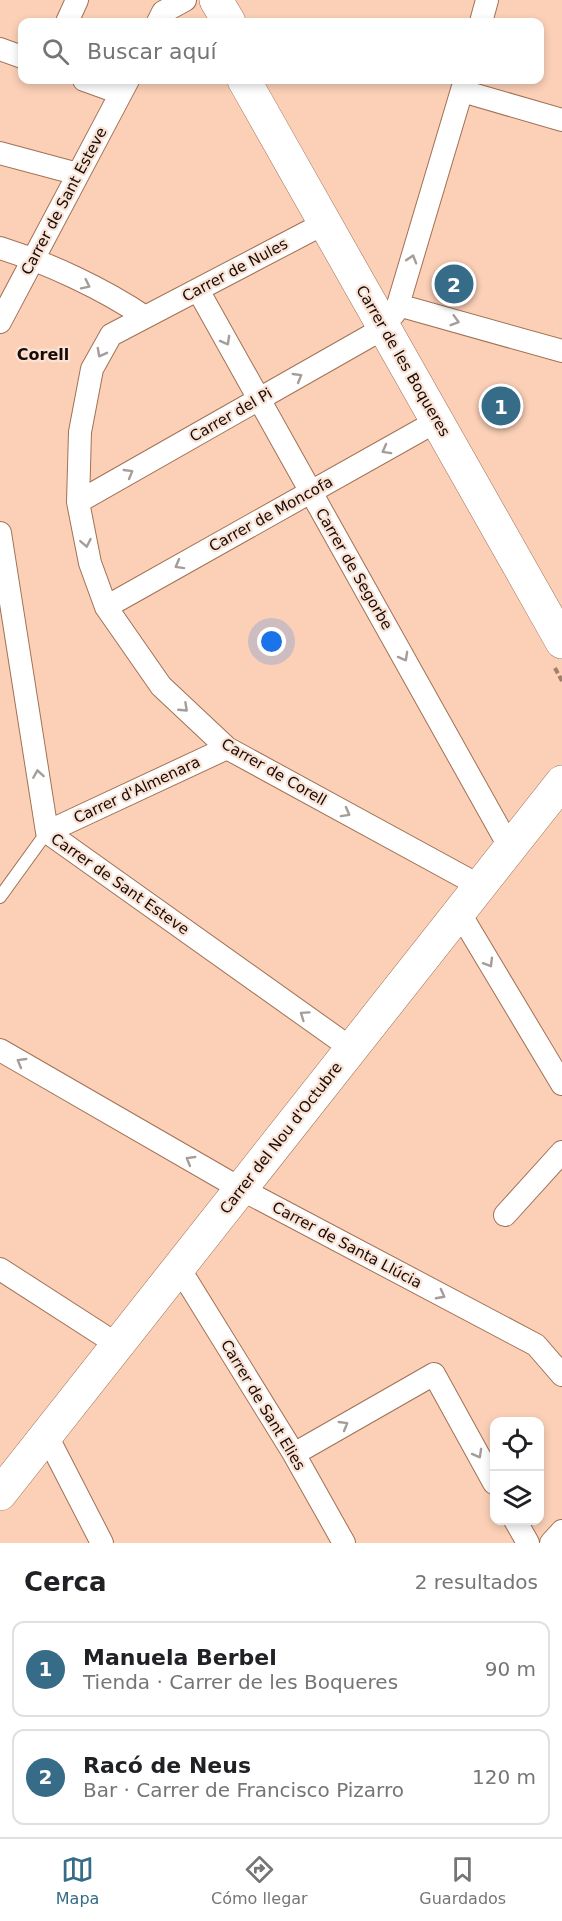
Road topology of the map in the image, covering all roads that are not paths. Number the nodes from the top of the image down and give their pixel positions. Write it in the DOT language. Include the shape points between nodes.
graph roads {
  1 [pos="76,0"];
  2 [pos="185,0"];
  3 [pos="199,0"];
  4 [pos="216,0"];
  5 [pos="487,0"];
  6 [pos="68,18"];
  7 [pos="160,18"];
  8 [pos="210,18"];
  9 [pos="227,18"];
  10 [pos="482,18"];
  11 [pos="0,49"];
  12 [pos="18,56"];
  13 [pos="246,84"];
  14 [pos="263,84"];
  15 [pos="464,85"];
  16 [pos="124,86"];
  17 [pos="562,120"];
  18 [pos="0,153"];
  19 [pos="78,174"];
  20 [pos="325,223"];
  21 [pos="0,248"];
  22 [pos="34,259"];
  23 [pos="198,290"];
  24 [pos="392,316"];
  25 [pos="145,317"];
  26 [pos="0,322"];
  27 [pos="562,351"];
  28 [pos="258,400"];
  29 [pos="437,421"];
  30 [pos="310,492"];
  31 [pos="78,502"];
  32 [pos="0,533"];
  33 [pos="106,607"];
  34 [pos="562,611"];
  35 [pos="562,642"];
  36 [pos="227,748"];
  37 [pos="562,783"];
  38 [pos="47,832"];
  39 [pos="510,848"];
  40 [pos="480,886"];
  41 [pos="0,897"];
  42 [pos="459,912"];
  43 [pos="352,1049"];
  44 [pos="0,1050"];
  45 [pos="560,1073"];
  46 [pos="562,1152"];
  47 [pos="241,1189"];
  48 [pos="505,1215"];
  49 [pos="179,1268"];
  50 [pos="0,1269"];
  51 [pos="118,1345"];
  52 [pos="562,1375"];
  53 [pos="46,1436"];
  54 [pos="294,1454"];
  55 [pos="490,1474"];
  56 [pos="0,1494"];
  57 [pos="517,1525"];
  58 [pos="562,1531"];
  59 [pos="102,1543"];
  60 [pos="344,1543"];
  61 [pos="528,1543"];
  62 [pos="551,1543"];
  1 -- 6 [label="street"];
  2 -- 7 [label="street" via="163,12"];
  3 -- 8 [label="street"];
  4 -- 9 [label="street"];
  5 -- 10 [label="street"];
  11 -- 12 [label="street"];
  13 -- 20 [label="street, Carrer de les Boqueres"];
  14 -- 24 [label="street, Carrer de les Boqueres"];
  15 -- 17 [label="street"];
  24 -- 15 [label="street, one-way"];
  16 -- 19 [label="street, Carrer de Sant Esteve"];
  18 -- 19 [label="street"];
  19 -- 22 [label="street, Carrer de Sant Esteve"];
  20 -- 23 [label="street, Carrer de Nules"];
  20 -- 24 [label="street, Carrer de les Boqueres"];
  21 -- 22 [label="street"];
  22 -- 25 [label="street, one-way"];
  22 -- 26 [label="street, Carrer de Sant Esteve"];
  23 -- 25 [label="street, Carrer de Nules"];
  23 -- 28 [label="street, Carrer de Segorbe, one-way"];
  24 -- 27 [label="street, one-way"];
  28 -- 24 [label="street, Carrer del Pi, one-way"];
  24 -- 29 [label="street, Carrer de les Boqueres"];
  24 -- 34 [label="street, Carrer de les Boqueres"];
  25 -- 31 [label="street, Carrer de Corell, one-way" via="111,334 92,369 80,432"];
  28 -- 30 [label="street, Carrer de Segorbe"];
  31 -- 28 [label="street, Carrer del Pi, one-way"];
  29 -- 30 [label="street, Carrer de Moncofa, one-way"];
  29 -- 35 [label="street, Carrer de les Boqueres"];
  30 -- 33 [label="street, Carrer de Moncofa, one-way"];
  30 -- 39 [label="street, Carrer de Segorbe, one-way"];
  31 -- 33 [label="street, Carrer de Corell, one-way" via="90,563"];
  38 -- 32 [label="street, Carrer de Sant Esteve, one-way"];
  33 -- 36 [label="street, Carrer de Corell, one-way" via="160,686"];
  36 -- 38 [label="street, Carrer d'Almenara"];
  36 -- 40 [label="street, Carrer de Corell, one-way"];
  37 -- 39 [label="street, Carrer del Nou d'Octubre"];
  38 -- 41 [label="lane"];
  43 -- 38 [label="street, Carrer de Sant Esteve, one-way"];
  39 -- 40 [label="street, Carrer del Nou d'Octubre"];
  40 -- 42 [label="street, Carrer del Nou d'Octubre"];
  42 -- 43 [label="street, Carrer del Nou d'Octubre"];
  42 -- 45 [label="street, one-way"];
  43 -- 47 [label="street, Carrer del Nou d'Octubre"];
  47 -- 44 [label="street, Carrer de Santa Llúcia, one-way"];
  46 -- 48 [label="street"];
  47 -- 49 [label="street, Carrer del Nou d'Octubre"];
  47 -- 52 [label="street, Carrer de Santa Llúcia, one-way" via="536,1345"];
  49 -- 51 [label="street, Carrer del Nou d'Octubre"];
  49 -- 54 [label="street, Carrer de Sant Elies"];
  50 -- 51 [label="street"];
  51 -- 53 [label="street, Carrer del Nou d'Octubre"];
  53 -- 56 [label="street, Carrer del Nou d'Octubre"];
  53 -- 59 [label="street"];
  54 -- 55 [label="street, one-way" via="434,1374"];
  54 -- 60 [label="street, Carrer de Sant Elies"];
  57 -- 61 [label="street"];
  58 -- 62 [label="street"];
}
